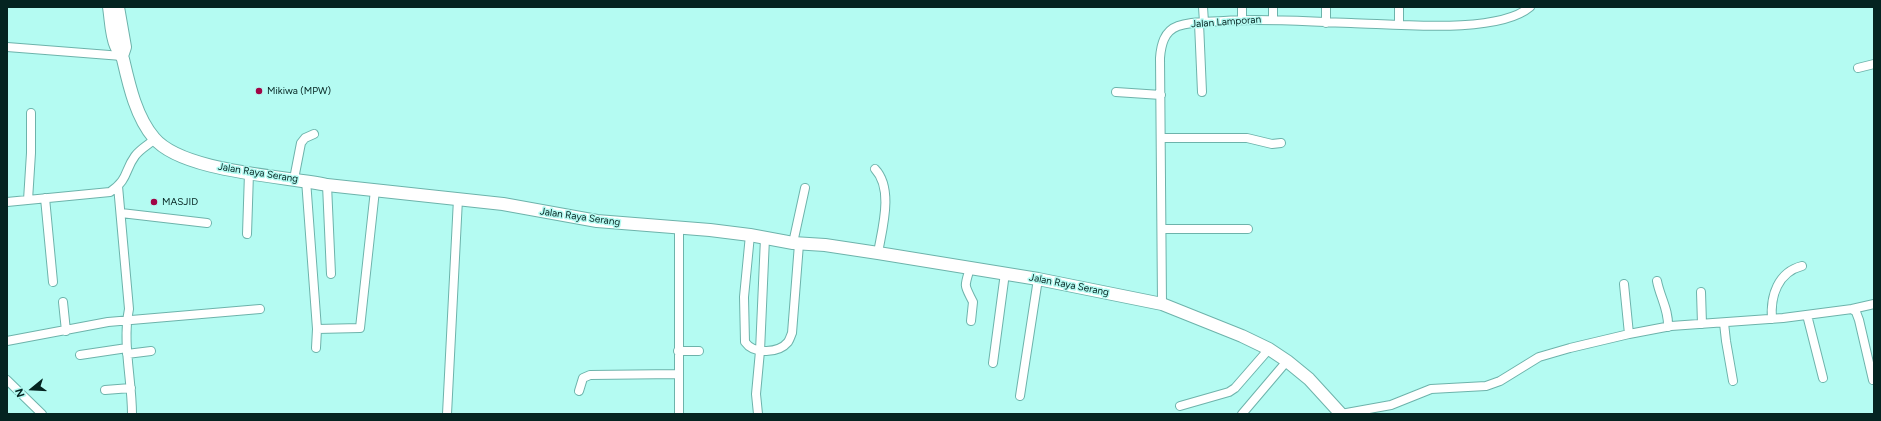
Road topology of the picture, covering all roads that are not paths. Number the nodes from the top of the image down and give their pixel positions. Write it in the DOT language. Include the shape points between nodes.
graph roads {
  1 [pos="109,7"];
  2 [pos="118,7"];
  3 [pos="1203,7"];
  4 [pos="1242,7"];
  5 [pos="1273,7"];
  6 [pos="1326,7"];
  7 [pos="1399,7"];
  8 [pos="1530,7"];
  9 [pos="1242,20"];
  10 [pos="1273,20"];
  11 [pos="1202,22"];
  12 [pos="1326,23"];
  13 [pos="1399,25"];
  14 [pos="7,46"];
  15 [pos="122,56"];
  16 [pos="1874,64"];
  17 [pos="1858,68"];
  18 [pos="1116,92"];
  19 [pos="1202,92"];
  20 [pos="1161,94"];
  21 [pos="31,113"];
  22 [pos="314,134"];
  23 [pos="1162,138"];
  24 [pos="155,140"];
  25 [pos="1281,143"];
  26 [pos="875,169"];
  27 [pos="248,173"];
  28 [pos="300,179"];
  29 [pos="327,185"];
  30 [pos="118,186"];
  31 [pos="806,188"];
  32 [pos="375,190"];
  33 [pos="45,198"];
  34 [pos="458,199"];
  35 [pos="28,200"];
  36 [pos="7,202"];
  37 [pos="121,213"];
  38 [pos="207,223"];
  39 [pos="678,227"];
  40 [pos="1162,228"];
  41 [pos="1248,229"];
  42 [pos="247,234"];
  43 [pos="750,235"];
  44 [pos="765,238"];
  45 [pos="796,243"];
  46 [pos="878,253"];
  47 [pos="1802,266"];
  48 [pos="970,268"];
  49 [pos="1005,273"];
  50 [pos="331,274"];
  51 [pos="1038,279"];
  52 [pos="1657,281"];
  53 [pos="53,282"];
  54 [pos="1624,284"];
  55 [pos="1701,292"];
  56 [pos="63,302"];
  57 [pos="1162,304"];
  58 [pos="1874,304"];
  59 [pos="260,309"];
  60 [pos="1852,309"];
  61 [pos="1807,315"];
  62 [pos="1772,319"];
  63 [pos="127,321"];
  64 [pos="971,321"];
  65 [pos="1724,323"];
  66 [pos="1702,324"];
  67 [pos="1668,326"];
  68 [pos="317,330"];
  69 [pos="66,331"];
  70 [pos="1629,334"];
  71 [pos="7,340"];
  72 [pos="316,348"];
  73 [pos="1269,349"];
  74 [pos="127,351"];
  75 [pos="151,351"];
  76 [pos="678,351"];
  77 [pos="699,351"];
  78 [pos="760,351"];
  79 [pos="80,355"];
  80 [pos="1287,361"];
  81 [pos="993,363"];
  82 [pos="678,374"];
  83 [pos="1823,378"];
  84 [pos="7,380"];
  85 [pos="1873,380"];
  86 [pos="1733,381"];
  87 [pos="131,388"];
  88 [pos="105,390"];
  89 [pos="579,391"];
  90 [pos="1020,396"];
  91 [pos="1180,406"];
  92 [pos="42,414"];
  93 [pos="132,414"];
  94 [pos="447,414"];
  95 [pos="679,414"];
  96 [pos="758,414"];
  97 [pos="1242,414"];
  98 [pos="1341,414"];
  1 -- 15 [label="highway, Jalan Raya Serang" via="115,46"];
  2 -- 15 [label="highway, Jalan Raya Serang" via="125,47"];
  3 -- 11 [label="street"];
  4 -- 9 [label="street"];
  5 -- 10 [label="street"];
  6 -- 12 [label="street"];
  7 -- 13 [label="street"];
  8 -- 13 [label="street, Jalan Lamporan" via="1512,18 1486,23"];
  9 -- 10 [label="street, Jalan Lamporan"];
  9 -- 11 [label="street, Jalan Lamporan"];
  10 -- 12 [label="street, Jalan Lamporan"];
  11 -- 19 [label="street"];
  11 -- 20 [label="street, Jalan Lamporan" via="1178,26 1170,31 1163,41 1160,53"];
  12 -- 13 [label="street, Jalan Lamporan"];
  14 -- 15 [label="street"];
  15 -- 24 [label="highway, Jalan Raya Serang" via="138,110"];
  16 -- 17 [label="street"];
  18 -- 20 [label="street"];
  20 -- 23 [label="street, Jalan Lamporan"];
  21 -- 35 [label="street"];
  22 -- 28 [label="street" via="301,143"];
  23 -- 25 [label="street" via="1247,138 1272,144"];
  23 -- 40 [label="street, Jalan Lamporan"];
  24 -- 27 [label="highway, Jalan Raya Serang" via="179,155"];
  24 -- 30 [label="street" via="135,156 126,178"];
  26 -- 46 [label="street" via="882,180 885,203"];
  27 -- 28 [label="highway, Jalan Raya Serang"];
  27 -- 42 [label="street"];
  28 -- 29 [label="highway, Jalan Raya Serang"];
  28 -- 68 [label="street"];
  29 -- 32 [label="highway, Jalan Raya Serang"];
  29 -- 50 [label="street"];
  30 -- 33 [label="street" via="110,192 100,194"];
  30 -- 37 [label="street"];
  31 -- 45 [label="street"];
  32 -- 34 [label="highway, Jalan Raya Serang"];
  32 -- 68 [label="street" via="360,328"];
  33 -- 35 [label="street"];
  33 -- 53 [label="street"];
  34 -- 39 [label="highway, Jalan Raya Serang" via="503,204 597,221"];
  34 -- 94 [label="street"];
  35 -- 36 [label="street"];
  37 -- 38 [label="street"];
  37 -- 63 [label="street" via="129,309"];
  39 -- 43 [label="highway, Jalan Raya Serang"];
  39 -- 76 [label="street"];
  40 -- 41 [label="street"];
  40 -- 57 [label="street, Jalan Lamporan"];
  43 -- 44 [label="highway, Jalan Raya Serang"];
  43 -- 78 [label="street" via="744,297 745,342"];
  44 -- 45 [label="highway, Jalan Raya Serang"];
  44 -- 78 [label="street"];
  45 -- 46 [label="highway, Jalan Raya Serang"];
  45 -- 78 [label="street" via="792,333 788,342 778,349"];
  46 -- 48 [label="highway, Jalan Raya Serang"];
  47 -- 62 [label="street" via="1789,271 1777,286 1773,294"];
  48 -- 49 [label="highway, Jalan Raya Serang"];
  48 -- 64 [label="street" via="966,286 973,302"];
  49 -- 51 [label="highway, Jalan Raya Serang"];
  49 -- 81 [label="street"];
  51 -- 57 [label="highway, Jalan Raya Serang"];
  51 -- 90 [label="street"];
  52 -- 67 [label="street" via="1665,302"];
  54 -- 70 [label="street"];
  55 -- 66 [label="street"];
  56 -- 69 [label="street"];
  57 -- 73 [label="highway, Jalan Raya Serang"];
  58 -- 60 [label="street"];
  59 -- 63 [label="street"];
  60 -- 61 [label="street"];
  60 -- 85 [label="street" via="1859,320"];
  61 -- 62 [label="street"];
  61 -- 83 [label="street"];
  62 -- 65 [label="street"];
  63 -- 69 [label="street" via="92,324"];
  63 -- 74 [label="street"];
  65 -- 66 [label="street"];
  65 -- 86 [label="street"];
  66 -- 67 [label="street"];
  67 -- 70 [label="street"];
  68 -- 72 [label="street"];
  69 -- 71 [label="street"];
  70 -- 98 [label="street" via="1539,358 1500,381 1486,386 1431,389 1391,405"];
  73 -- 80 [label="highway, Jalan Raya Serang"];
  73 -- 91 [label="street" via="1229,392"];
  74 -- 75 [label="street"];
  74 -- 79 [label="street"];
  74 -- 87 [label="street"];
  76 -- 77 [label="street"];
  76 -- 82 [label="street"];
  78 -- 96 [label="street" via="756,394"];
  80 -- 97 [label="street"];
  80 -- 98 [label="highway, Jalan Raya Serang" via="1309,379"];
  82 -- 89 [label="street" via="590,375 583,378"];
  82 -- 95 [label="street"];
  84 -- 92 [label="street"];
  87 -- 88 [label="street"];
  87 -- 93 [label="street"];
}
